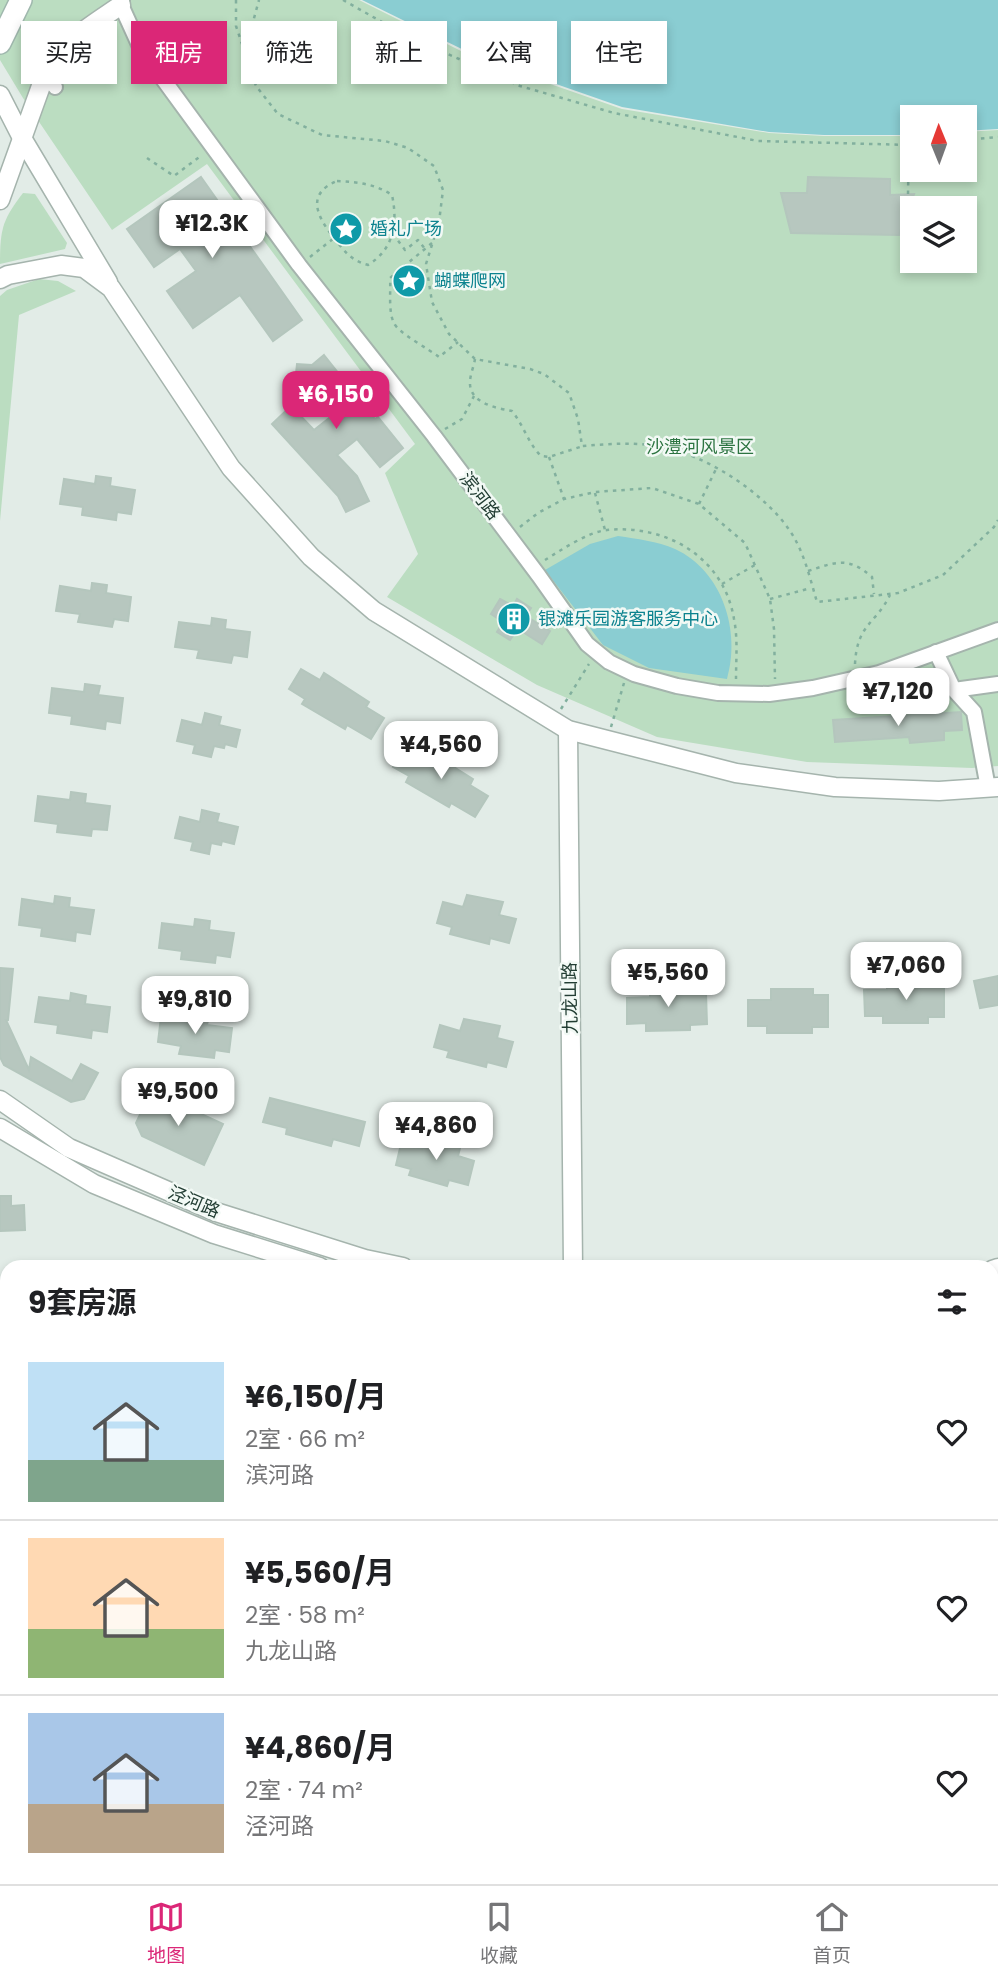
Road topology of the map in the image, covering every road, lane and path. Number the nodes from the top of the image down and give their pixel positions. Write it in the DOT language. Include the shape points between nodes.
graph roads {
  1 [pos="21,0"];
  2 [pos="236,0"];
  3 [pos="259,0"];
  4 [pos="343,0"];
  5 [pos="122,3"];
  6 [pos="253,21"];
  7 [pos="241,40"];
  8 [pos="0,43"];
  9 [pos="255,84"];
  10 [pos="0,95"];
  11 [pos="998,137"];
  12 [pos="22,138"];
  13 [pos="977,139"];
  14 [pos="900,145"];
  15 [pos="213,148"];
  16 [pos="148,158"];
  17 [pos="909,182"];
  18 [pos="908,194"];
  19 [pos="0,200"];
  20 [pos="393,234"];
  21 [pos="334,238"];
  22 [pos="433,242"];
  23 [pos="425,249"];
  24 [pos="299,265"];
  25 [pos="0,279"];
  26 [pos="111,288"];
  27 [pos="458,342"];
  28 [pos="475,359"];
  29 [pos="474,396"];
  30 [pos="434,436"];
  31 [pos="582,446"];
  32 [pos="549,457"];
  33 [pos="717,467"];
  34 [pos="595,492"];
  35 [pos="565,499"];
  36 [pos="698,504"];
  37 [pos="998,520"];
  38 [pos="605,530"];
  39 [pos="509,535"];
  40 [pos="755,565"];
  41 [pos="533,568"];
  42 [pos="808,571"];
  43 [pos="722,584"];
  44 [pos="813,588"];
  45 [pos="891,593"];
  46 [pos="874,596"];
  47 [pos="770,599"];
  48 [pos="998,630"];
  49 [pos="596,652"];
  50 [pos="936,652"];
  51 [pos="627,671"];
  52 [pos="855,680"];
  53 [pos="998,684"];
  54 [pos="954,690"];
  55 [pos="735,693"];
  56 [pos="775,693"];
  57 [pos="857,709"];
  58 [pos="561,725"];
  59 [pos="607,740"];
  60 [pos="993,788"];
  61 [pos="0,1100"];
  62 [pos="0,1129"];
  63 [pos="298,1260"];
  64 [pos="370,1260"];
  65 [pos="573,1260"];
  1 -- 8 [label="main road"];
  2 -- 7 [label="path"];
  3 -- 6 [label="path"];
  4 -- 14 [label="path" via="405,35 520,86 614,113 758,141"];
  5 -- 12 [label="street" via="73,38 53,59 50,80"];
  5 -- 15 [label="street, 滨河路" via="141,49"];
  9 -- 22 [label="path" via="278,114 322,135 385,141 408,148 434,166 443,190"];
  10 -- 12 [label="street"];
  11 -- 13 [label="path"];
  12 -- 19 [label="street"];
  12 -- 26 [label="street"];
  15 -- 16 [label="path" via="174,176"];
  15 -- 24 [label="street, 滨河路"];
  17 -- 18 [label="path"];
  20 -- 21 [label="path" via="379,258 368,265 355,262"];
  20 -- 21 [label="path" via="392,195 379,187 337,181 325,186 317,198 317,213"];
  20 -- 23 [label="path" via="405,250 418,240"];
  21 -- 24 [label="path"];
  22 -- 23 [label="path"];
  22 -- 27 [label="path" via="426,264 432,302"];
  23 -- 27 [label="path" via="390,278 393,322 401,333 439,357"];
  24 -- 30 [label="street, 滨河路"];
  25 -- 26 [label="street" via="61,265 84,268"];
  26 -- 58 [label="street" via="231,468 311,557 374,611"];
  27 -- 28 [label="path"];
  28 -- 29 [label="path" via="469,383"];
  28 -- 31 [label="path" via="544,374 569,393"];
  29 -- 30 [label="path" via="462,419"];
  29 -- 32 [label="path" via="491,407 512,411 530,445 541,457"];
  30 -- 39 [label="street, 滨河路"];
  31 -- 32 [label="path"];
  31 -- 33 [label="path" via="660,446"];
  32 -- 35 [label="path"];
  33 -- 36 [label="path"];
  33 -- 42 [label="path" via="773,512 795,539"];
  34 -- 35 [label="path"];
  34 -- 36 [label="path" via="652,488"];
  34 -- 38 [label="path"];
  35 -- 39 [label="path"];
  36 -- 40 [label="path" via="745,543"];
  37 -- 45 [label="path" via="943,575"];
  38 -- 41 [label="path"];
  38 -- 43 [label="path" via="638,531 677,541 708,563"];
  39 -- 41 [label="street, 滨河路"];
  40 -- 43 [label="path"];
  40 -- 47 [label="path"];
  41 -- 49 [label="street, 滨河路"];
  42 -- 44 [label="path"];
  42 -- 46 [label="path" via="850,563 873,577"];
  43 -- 55 [label="path" via="734,618"];
  44 -- 46 [label="path" via="817,602"];
  44 -- 47 [label="path"];
  45 -- 46 [label="path"];
  45 -- 52 [label="path" via="863,628"];
  47 -- 56 [label="path"];
  48 -- 50 [label="street, 滨河路"];
  49 -- 51 [label="street, 滨河路"];
  49 -- 58 [label="path"];
  50 -- 52 [label="street, 滨河路"];
  50 -- 54 [label="street"];
  51 -- 55 [label="street, 滨河路" via="677,686"];
  51 -- 59 [label="path"];
  52 -- 56 [label="street, 滨河路"];
  52 -- 57 [label="path"];
  53 -- 54 [label="street"];
  54 -- 60 [label="street" via="974,712"];
  55 -- 56 [label="street, 滨河路"];
  58 -- 59 [label="street"];
  58 -- 65 [label="street, 九龙山路"];
  59 -- 60 [label="street" via="736,773 835,787"];
  61 -- 64 [label="street, 泾河路" via="69,1148 216,1212"];
  62 -- 63 [label="street, 泾河路" via="94,1184 214,1234"];
}
